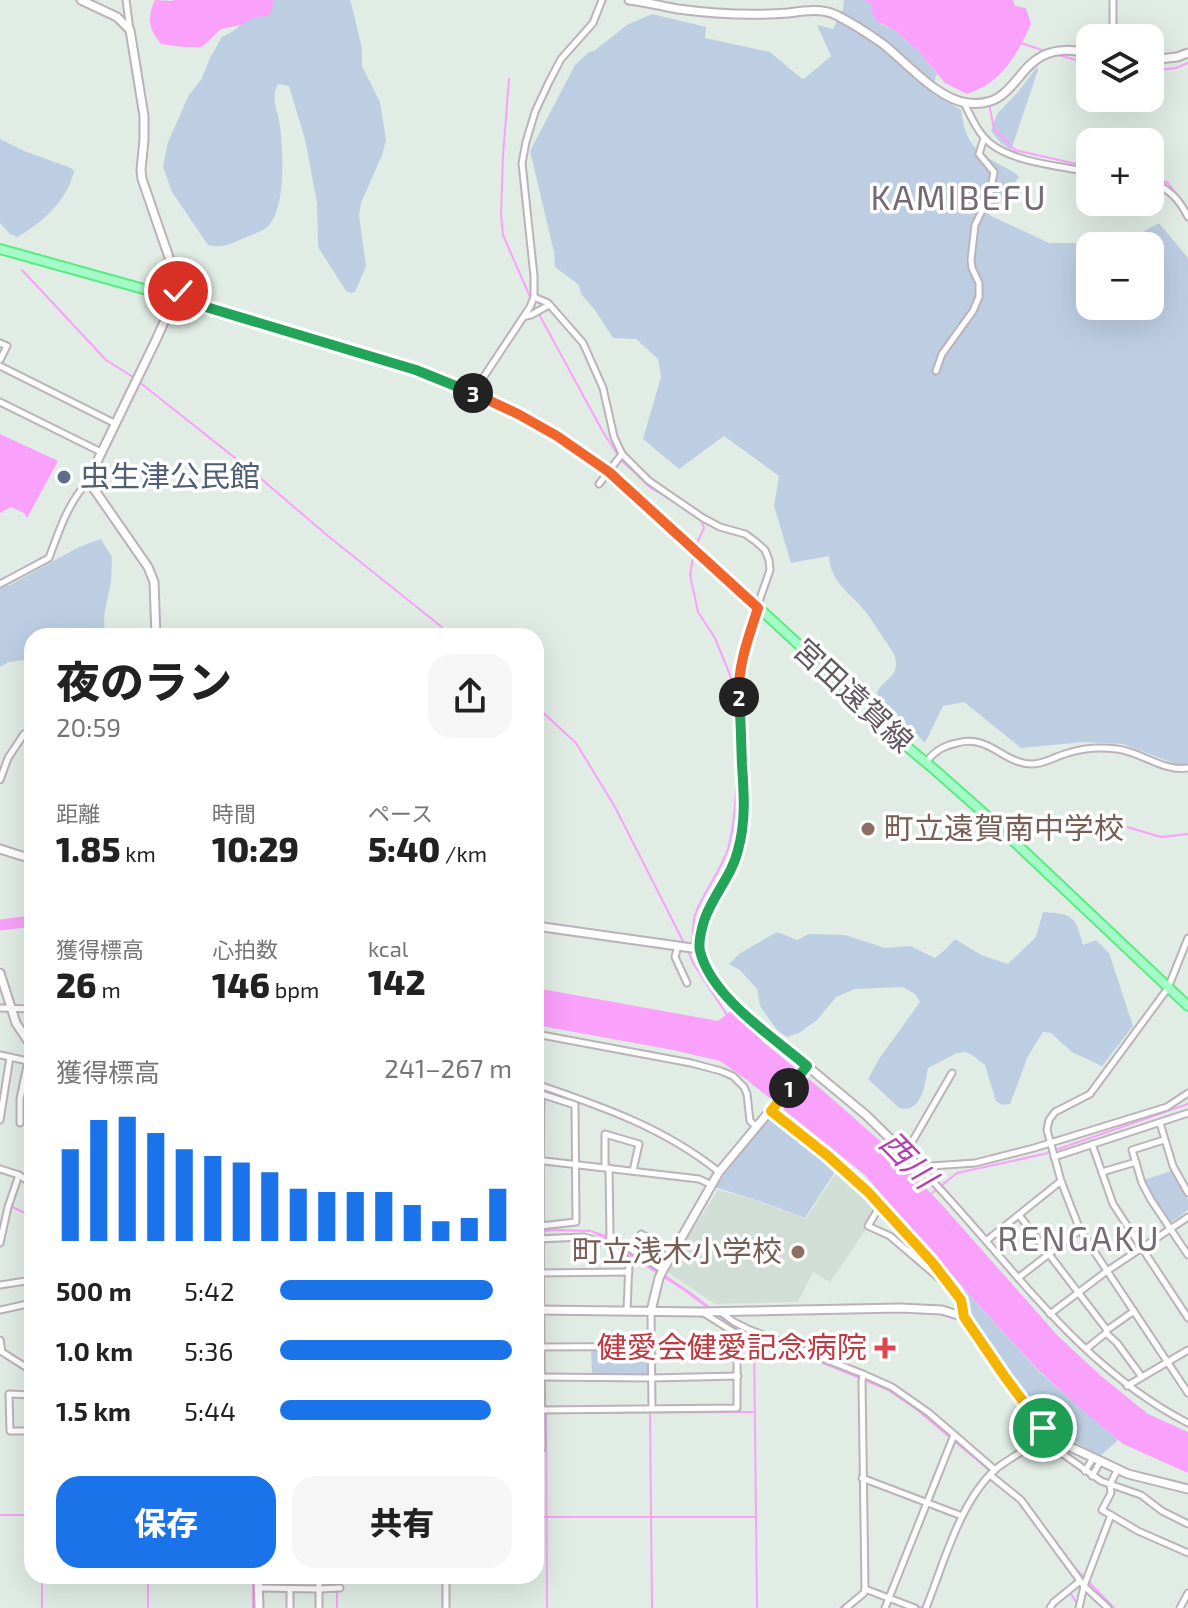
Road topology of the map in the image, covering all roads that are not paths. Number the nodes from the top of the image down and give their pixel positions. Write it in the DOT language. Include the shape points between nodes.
graph roads {
  1 [pos="81,0"];
  2 [pos="126,0"];
  3 [pos="602,0"];
  4 [pos="629,0"];
  5 [pos="1113,0"];
  6 [pos="1113,24"];
  7 [pos="130,30"];
  8 [pos="1076,51"];
  9 [pos="1188,53"];
  10 [pos="1164,58"];
  11 [pos="964,103"];
  12 [pos="984,138"];
  13 [pos="1076,169"];
  14 [pos="1164,187"];
  15 [pos="1188,217"];
  16 [pos="0,249"];
  17 [pos="534,297"];
  18 [pos="176,298"];
  19 [pos="549,305"];
  20 [pos="525,316"];
  21 [pos="0,343"];
  22 [pos="0,360"];
  23 [pos="0,366"];
  24 [pos="936,371"];
  25 [pos="473,393"];
  26 [pos="0,402"];
  27 [pos="114,423"];
  28 [pos="101,452"];
  29 [pos="622,454"];
  30 [pos="609,472"];
  31 [pos="91,479"];
  32 [pos="599,484"];
  33 [pos="0,584"];
  34 [pos="758,608"];
  35 [pos="156,628"];
  36 [pos="24,734"];
  37 [pos="926,762"];
  38 [pos="1188,768"];
  39 [pos="0,780"];
  40 [pos="0,849"];
  41 [pos="24,856"];
  42 [pos="544,927"];
  43 [pos="1188,938"];
  44 [pos="678,946"];
  45 [pos="699,949"];
  46 [pos="0,973"];
  47 [pos="687,983"];
  48 [pos="1168,988"];
  49 [pos="1188,1006"];
  50 [pos="10,1007"];
  51 [pos="0,1008"];
  52 [pos="24,1008"];
  53 [pos="24,1035"];
  54 [pos="544,1035"];
  55 [pos="0,1055"];
  56 [pos="10,1057"];
  57 [pos="24,1060"];
  58 [pos="805,1069"];
  59 [pos="952,1073"];
  60 [pos="24,1084"];
  61 [pos="544,1087"];
  62 [pos="1188,1093"];
  63 [pos="544,1096"];
  64 [pos="771,1111"];
  65 [pos="1188,1113"];
  66 [pos="0,1120"];
  67 [pos="20,1123"];
  68 [pos="1160,1123"];
  69 [pos="757,1127"];
  70 [pos="1164,1140"];
  71 [pos="1050,1142"];
  72 [pos="1092,1144"];
  73 [pos="905,1154"];
  74 [pos="1054,1157"];
  75 [pos="544,1161"];
  76 [pos="1136,1162"];
  77 [pos="575,1164"];
  78 [pos="607,1168"];
  79 [pos="0,1169"];
  80 [pos="633,1171"];
  81 [pos="719,1172"];
  82 [pos="924,1172"];
  83 [pos="1102,1172"];
  84 [pos="19,1175"];
  85 [pos="24,1178"];
  86 [pos="1061,1181"];
  87 [pos="712,1185"];
  88 [pos="1188,1193"];
  89 [pos="881,1205"];
  90 [pos="1019,1215"];
  91 [pos="1188,1217"];
  92 [pos="544,1225"];
  93 [pos="1171,1229"];
  94 [pos="1080,1230"];
  95 [pos="641,1234"];
  96 [pos="610,1236"];
  97 [pos="544,1239"];
  98 [pos="986,1241"];
  99 [pos="0,1243"];
  100 [pos="609,1245"];
  101 [pos="1142,1248"];
  102 [pos="673,1252"];
  103 [pos="1048,1254"];
  104 [pos="1188,1255"];
  105 [pos="663,1270"];
  106 [pos="1107,1271"];
  107 [pos="629,1272"];
  108 [pos="544,1273"];
  109 [pos="1018,1278"];
  110 [pos="24,1281"];
  111 [pos="950,1284"];
  112 [pos="0,1285"];
  113 [pos="1078,1293"];
  114 [pos="24,1305"];
  115 [pos="0,1310"];
  116 [pos="544,1310"];
  117 [pos="627,1310"];
  118 [pos="718,1310"];
  119 [pos="651,1311"];
  120 [pos="1134,1311"];
  121 [pos="702,1312"];
  122 [pos="1050,1314"];
  123 [pos="964,1317"];
  124 [pos="1188,1318"];
  125 [pos="1106,1331"];
  126 [pos="0,1340"];
  127 [pos="651,1346"];
  128 [pos="737,1346"];
  129 [pos="544,1347"];
  130 [pos="1086,1349"];
  131 [pos="1188,1350"];
  132 [pos="1168,1362"];
  133 [pos="24,1366"];
  134 [pos="863,1374"];
  135 [pos="738,1376"];
  136 [pos="544,1377"];
  137 [pos="1142,1377"];
  138 [pos="651,1378"];
  139 [pos="1127,1386"];
  140 [pos="1188,1393"];
  141 [pos="24,1395"];
  142 [pos="652,1408"];
  143 [pos="544,1414"];
  144 [pos="1188,1423"];
  145 [pos="24,1431"];
  146 [pos="954,1435"];
  147 [pos="1051,1435"];
  148 [pos="1097,1460"];
  149 [pos="1118,1469"];
  150 [pos="1085,1471"];
  151 [pos="992,1473"];
  152 [pos="1092,1476"];
  153 [pos="862,1478"];
  154 [pos="1110,1484"];
  155 [pos="1188,1489"];
  156 [pos="927,1504"];
  157 [pos="1111,1515"];
  158 [pos="962,1516"];
  159 [pos="1188,1524"];
  160 [pos="1188,1553"];
  161 [pos="1082,1583"];
  162 [pos="259,1584"];
  163 [pos="319,1584"];
  164 [pos="446,1584"];
  165 [pos="259,1588"];
  166 [pos="340,1588"];
  167 [pos="290,1589"];
  168 [pos="319,1589"];
  169 [pos="865,1589"];
  170 [pos="1188,1593"];
  171 [pos="889,1598"];
  172 [pos="1080,1606"];
  173 [pos="259,1608"];
  174 [pos="290,1608"];
  175 [pos="319,1608"];
  176 [pos="446,1608"];
  177 [pos="846,1608"];
  178 [pos="885,1608"];
  179 [pos="915,1608"];
  180 [pos="926,1608"];
  181 [pos="1050,1608"];
  182 [pos="1108,1608"];
  183 [pos="1180,1608"];
  1 -- 7 [label="street" via="117,17"];
  2 -- 7 [label="street"];
  3 -- 17 [label="street" via="593,23 561,59 526,142 522,163"];
  4 -- 11 [label="street" via="717,14 834,14"];
  5 -- 6 [label="street"];
  7 -- 18 [label="street" via="144,116 142,179 172,266"];
  8 -- 11 [label="street" via="1042,56 1003,95"];
  9 -- 10 [label="street"];
  11 -- 12 [label="street"];
  12 -- 13 [label="street" via="1004,152"];
  12 -- 24 [label="street" via="979,154 994,172 975,225 971,260 979,297"];
  14 -- 15 [label="street"];
  16 -- 18 [label="main road, 宮田遠賀線"];
  17 -- 19 [label="street"];
  17 -- 20 [label="street"];
  18 -- 25 [label="main road, 宮田遠賀線" via="416,370"];
  18 -- 27 [label="street"];
  19 -- 20 [label="street"];
  19 -- 29 [label="street" via="583,343 595,367"];
  20 -- 25 [label="street"];
  21 -- 22 [label="street" via="7,346"];
  23 -- 27 [label="street"];
  25 -- 30 [label="main road, 宮田遠賀線" via="557,436"];
  26 -- 28 [label="street"];
  27 -- 28 [label="street"];
  28 -- 31 [label="street"];
  29 -- 30 [label="street"];
  29 -- 34 [label="street" via="649,481 703,518 745,534 765,550 770,570"];
  30 -- 32 [label="street"];
  30 -- 34 [label="main road, 宮田遠賀線"];
  31 -- 33 [label="street" via="64,518 49,558"];
  31 -- 35 [label="street" via="148,567 154,582"];
  34 -- 37 [label="main road, 宮田遠賀線"];
  34 -- 45 [label="street" via="739,691 743,831 738,854 708,908"];
  36 -- 39 [label="street"];
  37 -- 38 [label="street" via="941,747 971,740 1022,763 1042,763 1082,749 1113,748 1168,767"];
  37 -- 48 [label="main road, 宮田遠賀線"];
  40 -- 41 [label="street"];
  42 -- 44 [label="street"];
  43 -- 48 [label="street"];
  44 -- 45 [label="street"];
  44 -- 47 [label="street" via="675,957"];
  45 -- 58 [label="street" via="731,1003"];
  46 -- 50 [label="street"];
  48 -- 49 [label="main road, 宮田遠賀線"];
  48 -- 71 [label="street" via="1090,1094 1055,1112 1047,1130"];
  50 -- 51 [label="street"];
  50 -- 52 [label="street"];
  50 -- 53 [label="street"];
  54 -- 69 [label="street" via="733,1076 744,1087 750,1121"];
  55 -- 56 [label="street"];
  56 -- 57 [label="street"];
  56 -- 66 [label="street"];
  58 -- 64 [label="street"];
  58 -- 73 [label="street" via="866,1115"];
  59 -- 73 [label="street"];
  60 -- 67 [label="street"];
  61 -- 81 [label="street" via="665,1135"];
  62 -- 71 [label="street" via="1167,1107"];
  63 -- 77 [label="street" via="575,1105"];
  64 -- 69 [label="street"];
  64 -- 89 [label="street"];
  65 -- 68 [label="street"];
  68 -- 70 [label="street"];
  68 -- 72 [label="street"];
  69 -- 81 [label="street"];
  70 -- 76 [label="street" via="1132,1150"];
  70 -- 88 [label="street"];
  71 -- 74 [label="street"];
  71 -- 82 [label="street" via="975,1163 931,1166"];
  72 -- 74 [label="street"];
  72 -- 83 [label="street"];
  73 -- 82 [label="street"];
  74 -- 86 [label="street"];
  75 -- 77 [label="street"];
  76 -- 83 [label="street"];
  76 -- 93 [label="street" via="1146,1191"];
  77 -- 78 [label="street"];
  77 -- 92 [label="street" via="576,1222"];
  78 -- 80 [label="street"];
  78 -- 80 [label="street" via="605,1134 639,1144"];
  78 -- 96 [label="street"];
  79 -- 84 [label="street"];
  80 -- 87 [label="street"];
  81 -- 87 [label="street"];
  82 -- 98 [label="street"];
  83 -- 101 [label="street" via="1113,1204"];
  84 -- 85 [label="street"];
  84 -- 99 [label="street"];
  86 -- 90 [label="street"];
  86 -- 94 [label="street"];
  87 -- 102 [label="street"];
  89 -- 111 [label="street"];
  89 -- 111 [label="street" via="868,1226 890,1236"];
  90 -- 98 [label="street"];
  90 -- 103 [label="street"];
  91 -- 93 [label="street"];
  93 -- 101 [label="street"];
  93 -- 104 [label="street"];
  94 -- 103 [label="street"];
  94 -- 106 [label="street"];
  95 -- 102 [label="street"];
  96 -- 100 [label="street"];
  96 -- 105 [label="street"];
  97 -- 100 [label="street" via="584,1237"];
  98 -- 109 [label="street"];
  100 -- 107 [label="street" via="629,1262"];
  101 -- 106 [label="street"];
  101 -- 124 [label="street"];
  102 -- 105 [label="street"];
  103 -- 109 [label="street"];
  103 -- 113 [label="street"];
  105 -- 119 [label="street"];
  106 -- 113 [label="street"];
  106 -- 120 [label="street"];
  107 -- 108 [label="street"];
  107 -- 117 [label="street"];
  109 -- 122 [label="street"];
  110 -- 112 [label="street"];
  111 -- 123 [label="street"];
  113 -- 122 [label="street"];
  113 -- 125 [label="street"];
  114 -- 115 [label="street"];
  116 -- 117 [label="street"];
  117 -- 119 [label="street"];
  118 -- 121 [label="street"];
  118 -- 123 [label="street" via="900,1308"];
  118 -- 134 [label="street" via="748,1329"];
  119 -- 121 [label="street"];
  119 -- 127 [label="street"];
  120 -- 125 [label="street"];
  120 -- 132 [label="street"];
  121 -- 128 [label="street" via="737,1334"];
  122 -- 130 [label="street"];
  123 -- 147 [label="street"];
  125 -- 130 [label="street"];
  125 -- 137 [label="street"];
  126 -- 133 [label="street" via="2,1352"];
  127 -- 128 [label="street"];
  127 -- 129 [label="street"];
  127 -- 138 [label="street"];
  128 -- 135 [label="street"];
  130 -- 139 [label="street"];
  131 -- 132 [label="street"];
  132 -- 137 [label="street"];
  132 -- 140 [label="street"];
  134 -- 146 [label="street" via="892,1387"];
  134 -- 153 [label="street"];
  135 -- 138 [label="street"];
  135 -- 142 [label="street" via="737,1408"];
  136 -- 138 [label="street"];
  137 -- 139 [label="street"];
  138 -- 142 [label="street"];
  139 -- 144 [label="street"];
  141 -- 145 [label="street" via="9,1394 10,1431"];
  142 -- 143 [label="street"];
  146 -- 151 [label="street"];
  146 -- 156 [label="street"];
  147 -- 148 [label="street"];
  147 -- 150 [label="street" via="1053,1447"];
  147 -- 151 [label="street"];
  148 -- 149 [label="street"];
  148 -- 150 [label="street"];
  148 -- 152 [label="street"];
  149 -- 154 [label="street"];
  149 -- 155 [label="street"];
  150 -- 152 [label="street"];
  151 -- 158 [label="street"];
  151 -- 161 [label="street" via="1021,1500"];
  152 -- 154 [label="street"];
  153 -- 156 [label="street"];
  153 -- 169 [label="street"];
  154 -- 157 [label="street" via="1102,1510"];
  154 -- 159 [label="street" via="1141,1495"];
  156 -- 158 [label="street"];
  156 -- 171 [label="street"];
  157 -- 160 [label="street"];
  157 -- 161 [label="street"];
  158 -- 180 [label="street"];
  161 -- 172 [label="street"];
  161 -- 181 [label="street"];
  161 -- 182 [label="street"];
  162 -- 165 [label="street"];
  163 -- 168 [label="street"];
  164 -- 176 [label="street"];
  165 -- 167 [label="street"];
  165 -- 173 [label="street"];
  166 -- 168 [label="street"];
  167 -- 168 [label="street"];
  167 -- 174 [label="street"];
  168 -- 175 [label="street"];
  169 -- 171 [label="street"];
  169 -- 177 [label="street"];
  170 -- 183 [label="street"];
  171 -- 178 [label="street"];
  171 -- 179 [label="street"];
}
